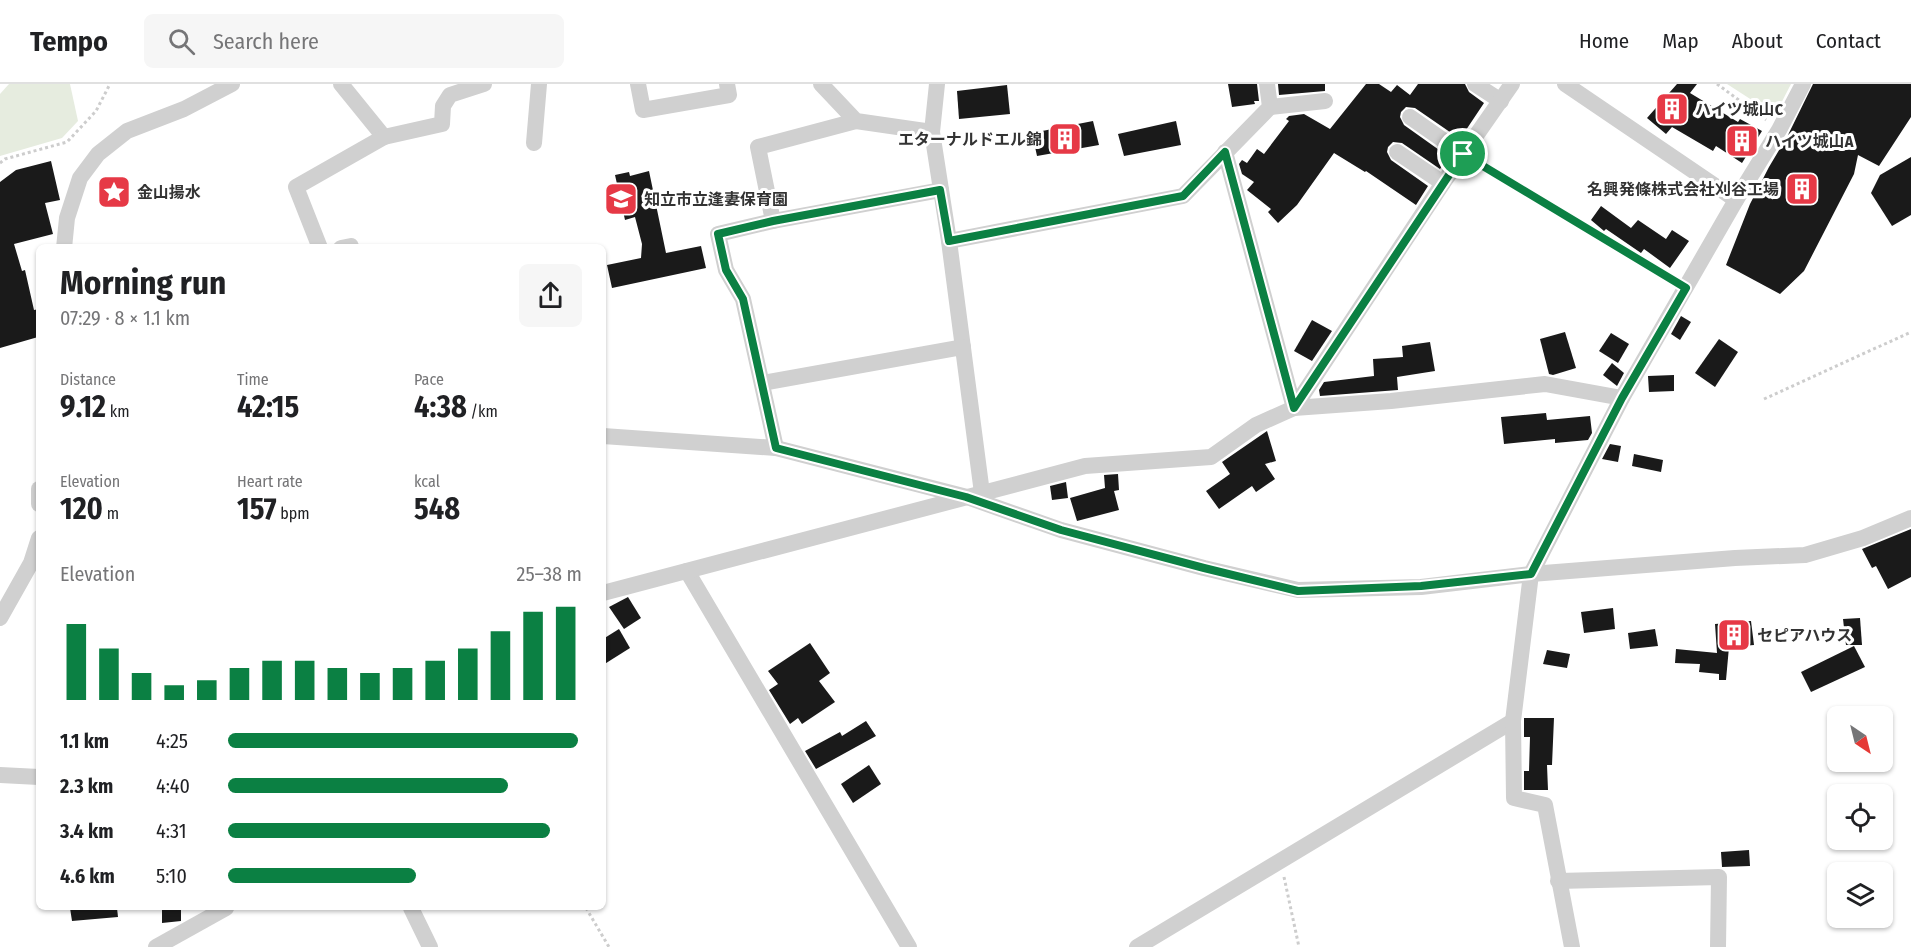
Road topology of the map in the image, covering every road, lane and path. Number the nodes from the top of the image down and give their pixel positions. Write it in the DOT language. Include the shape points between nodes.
graph roads {
  1 [pos="110,84"];
  2 [pos="232,84"];
  3 [pos="340,84"];
  4 [pos="484,84"];
  5 [pos="539,84"];
  6 [pos="638,84"];
  7 [pos="727,84"];
  8 [pos="821,84"];
  9 [pos="937,84"];
  10 [pos="1267,84"];
  11 [pos="1475,84"];
  12 [pos="1512,84"];
  13 [pos="1718,84"];
  14 [pos="1803,84"];
  15 [pos="1572,86"];
  16 [pos="1325,101"];
  17 [pos="1501,101"];
  18 [pos="1270,106"];
  19 [pos="1410,117"];
  20 [pos="856,121"];
  21 [pos="1779,130"];
  22 [pos="932,132"];
  23 [pos="384,137"];
  24 [pos="534,144"];
  25 [pos="1225,152"];
  26 [pos="1397,152"];
  27 [pos="1463,154"];
  28 [pos="0,163"];
  29 [pos="1443,183"];
  30 [pos="940,190"];
  31 [pos="1736,200"];
  32 [pos="773,221"];
  33 [pos="949,241"];
  34 [pos="65,244"];
  35 [pos="318,244"];
  36 [pos="1686,288"];
  37 [pos="1911,332"];
  38 [pos="963,347"];
  39 [pos="763,383"];
  40 [pos="1622,398"];
  41 [pos="1764,399"];
  42 [pos="1294,408"];
  43 [pos="606,436"];
  44 [pos="776,448"];
  45 [pos="974,495"];
  46 [pos="1911,518"];
  47 [pos="35,564"];
  48 [pos="687,570"];
  49 [pos="1531,574"];
  50 [pos="606,592"];
  51 [pos="0,618"];
  52 [pos="1513,721"];
  53 [pos="0,775"];
  54 [pos="36,777"];
  55 [pos="1280,861"];
  56 [pos="1558,881"];
  57 [pos="222,910"];
  58 [pos="412,910"];
  59 [pos="587,910"];
  60 [pos="156,947"];
  61 [pos="430,947"];
  62 [pos="609,947"];
  63 [pos="909,947"];
  64 [pos="1137,947"];
  65 [pos="1299,947"];
  66 [pos="1572,947"];
  67 [pos="1718,947"];
  1 -- 28 [label="path" via="96,111 67,142"];
  2 -- 34 [label="street" via="184,109 127,131 98,154 80,178"];
  3 -- 23 [label="street"];
  4 -- 23 [label="street" via="450,95 443,106 442,124"];
  5 -- 24 [label="street"];
  6 -- 7 [label="street" via="643,110 729,95"];
  8 -- 20 [label="street"];
  9 -- 22 [label="street"];
  10 -- 18 [label="street"];
  11 -- 17 [label="street"];
  12 -- 17 [label="street"];
  13 -- 21 [label="path"];
  14 -- 21 [label="street"];
  15 -- 31 [label="street"];
  16 -- 18 [label="street"];
  17 -- 27 [label="street"];
  18 -- 25 [label="street"];
  19 -- 27 [label="street"];
  20 -- 22 [label="street"];
  20 -- 32 [label="street" via="758,147"];
  21 -- 31 [label="street"];
  22 -- 30 [label="street"];
  23 -- 35 [label="street" via="296,186"];
  25 -- 33 [label="street" via="1183,196"];
  25 -- 42 [label="street"];
  26 -- 29 [label="street"];
  27 -- 29 [label="street"];
  27 -- 36 [label="path"];
  29 -- 42 [label="street"];
  30 -- 32 [label="street"];
  30 -- 33 [label="street"];
  31 -- 36 [label="street"];
  32 -- 39 [label="street" via="718,234 726,270 743,299"];
  33 -- 38 [label="street"];
  36 -- 40 [label="street"];
  37 -- 41 [label="path"];
  38 -- 39 [label="street"];
  38 -- 45 [label="street"];
  39 -- 44 [label="street"];
  40 -- 42 [label="street" via="1545,384"];
  40 -- 49 [label="street"];
  42 -- 45 [label="street" via="1256,425 1212,457 1084,466"];
  43 -- 44 [label="street"];
  44 -- 45 [label="street"];
  45 -- 48 [label="street"];
  45 -- 49 [label="street" via="1061,530 1298,591 1421,586"];
  46 -- 49 [label="street" via="1863,538 1805,555"];
  47 -- 51 [label="street"];
  48 -- 50 [label="street"];
  48 -- 63 [label="street"];
  49 -- 52 [label="street"];
  52 -- 55 [label="street"];
  52 -- 56 [label="street" via="1514,798 1545,805"];
  53 -- 54 [label="street"];
  55 -- 64 [label="street"];
  55 -- 65 [label="path"];
  56 -- 66 [label="street"];
  56 -- 67 [label="street" via="1719,877"];
  57 -- 60 [label="street"];
  58 -- 61 [label="street"];
  59 -- 62 [label="path"];
}
